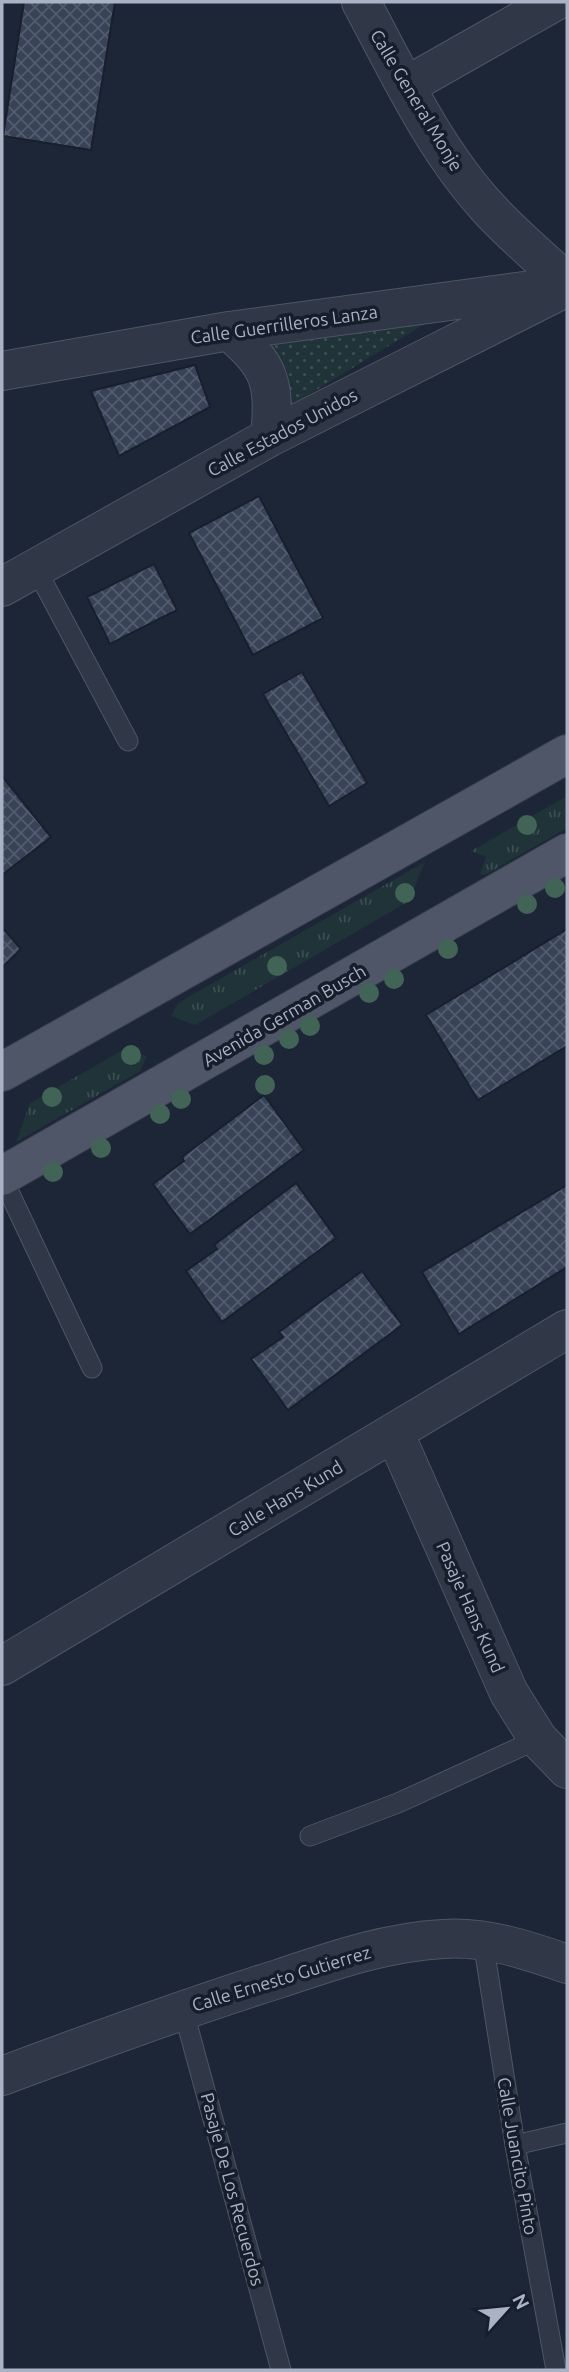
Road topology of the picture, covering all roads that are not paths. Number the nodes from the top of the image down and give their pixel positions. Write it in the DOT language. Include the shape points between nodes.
graph roads {
  1 [pos="361,2"];
  2 [pos="554,2"];
  3 [pos="406,86"];
  4 [pos="567,285"];
  5 [pos="229,331"];
  6 [pos="2,371"];
  7 [pos="270,437"];
  8 [pos="35,568"];
  9 [pos="2,587"];
  10 [pos="128,741"];
  11 [pos="567,754"];
  12 [pos="567,853"];
  13 [pos="2,1072"];
  14 [pos="2,1177"];
  15 [pos="567,1329"];
  16 [pos="92,1368"];
  17 [pos="394,1432"];
  18 [pos="2,1666"];
  19 [pos="538,1739"];
  20 [pos="567,1769"];
  21 [pos="310,1836"];
  22 [pos="483,1941"];
  23 [pos="567,1964"];
  24 [pos="183,2009"];
  25 [pos="2,2076"];
  26 [pos="567,2133"];
  27 [pos="515,2145"];
  28 [pos="281,2370"];
  29 [pos="556,2370"];
  1 -- 3 [label="street, Calle General Monje"];
  2 -- 3 [label="street"];
  3 -- 4 [label="street, Calle General Monje" via="454,166 489,210"];
  4 -- 5 [label="street, Calle Guerrilleros Lanza"];
  4 -- 7 [label="street, Calle Estados Unidos"];
  5 -- 6 [label="street, Calle Guerrilleros Lanza"];
  5 -- 7 [label="street" via="267,372 273,401"];
  7 -- 8 [label="street, Calle Estados Unidos"];
  8 -- 9 [label="street, Calle Estados Unidos"];
  8 -- 10 [label="lane"];
  11 -- 13 [label="main road"];
  12 -- 14 [label="main road, Avenida German Busch"];
  14 -- 16 [label="lane"];
  15 -- 17 [label="street, Calle Hans Kund"];
  17 -- 18 [label="street, Calle Hans Kund"];
  17 -- 19 [label="street, Pasaje Hans Kund" via="509,1693"];
  19 -- 20 [label="street, Pasaje Hans Kund"];
  19 -- 21 [label="lane" via="398,1803"];
  22 -- 23 [label="street, Calle Ernesto Gutierrez"];
  22 -- 24 [label="street, Calle Ernesto Gutierrez" via="444,1938 375,1948"];
  22 -- 27 [label="lane, Calle Juancito Pinto"];
  24 -- 25 [label="street, Calle Ernesto Gutierrez"];
  24 -- 28 [label="lane, Pasaje De Los Recuerdos"];
  26 -- 27 [label="lane"];
  27 -- 29 [label="lane, Calle Juancito Pinto"];
}
